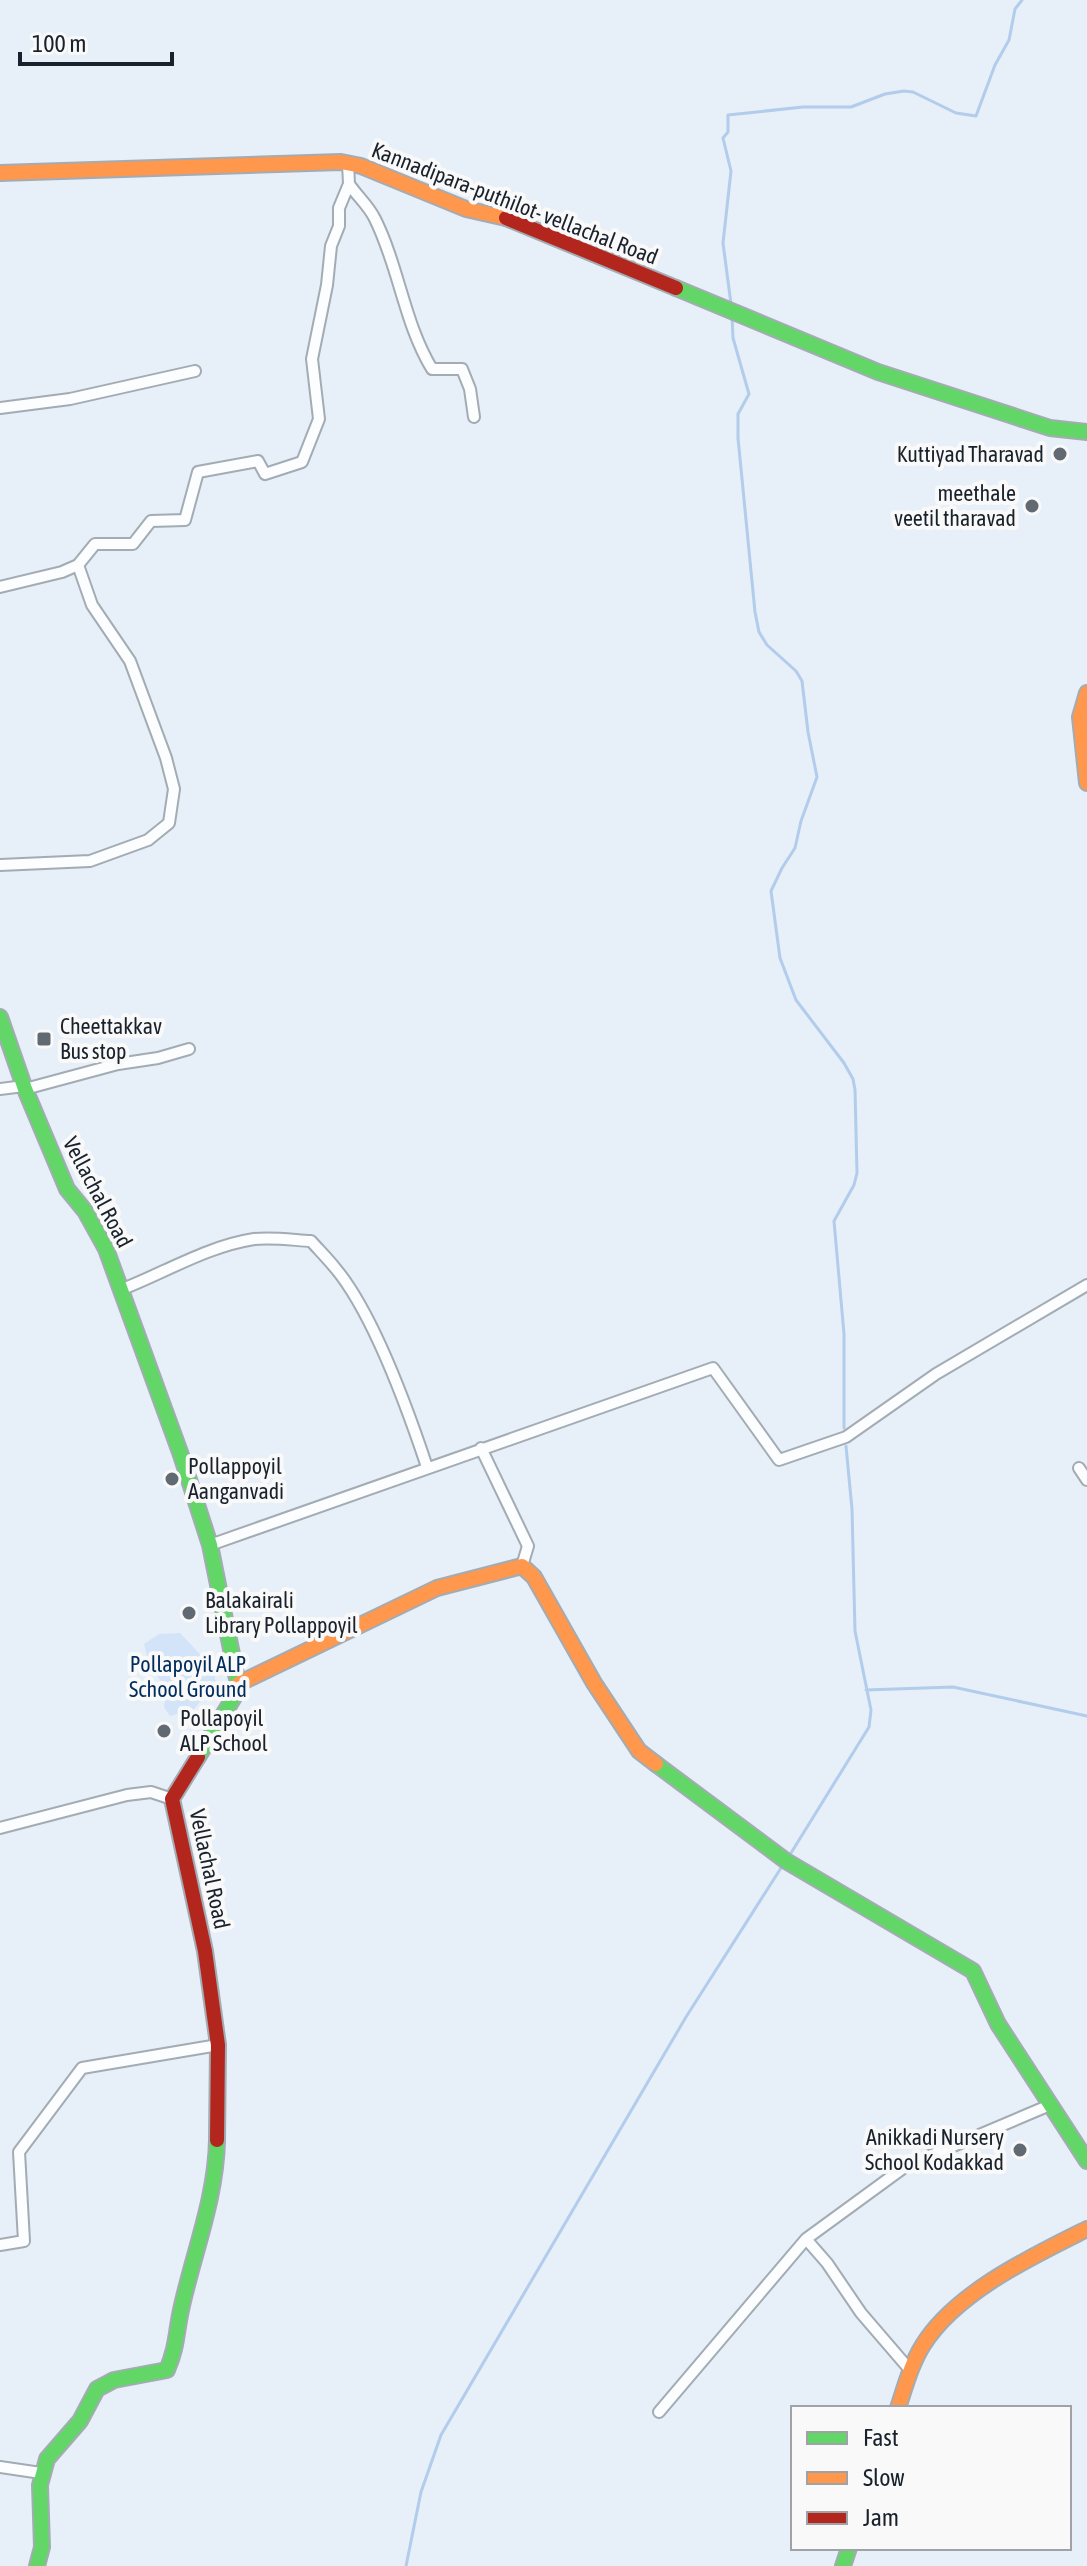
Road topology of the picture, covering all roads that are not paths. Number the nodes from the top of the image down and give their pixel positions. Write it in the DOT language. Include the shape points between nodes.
graph roads {
  1 [pos="348,163"];
  2 [pos="0,173"];
  3 [pos="349,184"];
  4 [pos="195,371"];
  5 [pos="0,408"];
  6 [pos="474,417"];
  7 [pos="1087,432"];
  8 [pos="78,565"];
  9 [pos="0,587"];
  10 [pos="1087,693"];
  11 [pos="1087,783"];
  12 [pos="0,865"];
  13 [pos="0,1017"];
  14 [pos="189,1049"];
  15 [pos="25,1088"];
  16 [pos="0,1089"];
  17 [pos="1087,1285"];
  18 [pos="120,1290"];
  19 [pos="481,1448"];
  20 [pos="427,1467"];
  21 [pos="1079,1468"];
  22 [pos="1087,1480"];
  23 [pos="210,1545"];
  24 [pos="522,1566"];
  25 [pos="238,1684"];
  26 [pos="172,1799"];
  27 [pos="0,1828"];
  28 [pos="218,2045"];
  29 [pos="1050,2105"];
  30 [pos="1087,2161"];
  31 [pos="1087,2229"];
  32 [pos="806,2239"];
  33 [pos="0,2245"];
  34 [pos="910,2370"];
  35 [pos="899,2406"];
  36 [pos="659,2412"];
  37 [pos="0,2467"];
  38 [pos="41,2473"];
  39 [pos="37,2566"];
  1 -- 2 [label="street, Kannadipara-puthilot- vellachal Road"];
  1 -- 3 [label="street"];
  1 -- 7 [label="street, Kannadipara-puthilot- vellachal Road" via="466,209 506,218 878,372 1050,428"];
  3 -- 6 [label="street" via="375,219 426,359 432,369 462,369"];
  3 -- 8 [label="street" via="339,208 312,359 319,419 302,462 265,474 258,461 198,472 185,520 151,521 133,544 95,544"];
  4 -- 5 [label="street" via="70,399"];
  8 -- 9 [label="street"];
  8 -- 12 [label="street" via="92,605 130,661 166,758 174,789 169,823 148,840 90,861"];
  10 -- 11 [label="street" via="1080,717"];
  13 -- 15 [label="street, Vellachal Road"];
  14 -- 15 [label="street"];
  15 -- 16 [label="street"];
  15 -- 18 [label="street, Vellachal Road" via="67,1189 106,1249"];
  17 -- 19 [label="street" via="936,1374 846,1437 779,1460 713,1368"];
  18 -- 20 [label="street" via="207,1252 256,1239 311,1241 338,1270 364,1313"];
  18 -- 23 [label="street, Vellachal Road"];
  19 -- 20 [label="street"];
  19 -- 24 [label="street" via="528,1546"];
  20 -- 23 [label="street"];
  21 -- 22 [label="street"];
  23 -- 25 [label="street, Vellachal Road"];
  24 -- 25 [label="street" via="437,1588"];
  24 -- 29 [label="street" via="534,1577 639,1751 786,1861 973,1971 998,2024"];
  25 -- 26 [label="street, Vellachal Road"];
  26 -- 27 [label="street" via="151,1792 127,1795"];
  26 -- 28 [label="street, Vellachal Road" via="205,1951"];
  28 -- 33 [label="street" via="82,2068 19,2152 24,2241"];
  28 -- 38 [label="street, Vellachal Road" via="217,2155 172,2363 156,2375 114,2379 95,2391 73,2430 48,2453"];
  29 -- 30 [label="street"];
  29 -- 32 [label="street" via="906,2166"];
  31 -- 34 [label="street" via="963,2305 929,2337"];
  32 -- 34 [label="street"];
  32 -- 36 [label="street"];
  34 -- 35 [label="street"];
  37 -- 38 [label="street"];
  38 -- 39 [label="street" via="43,2553"];
}
